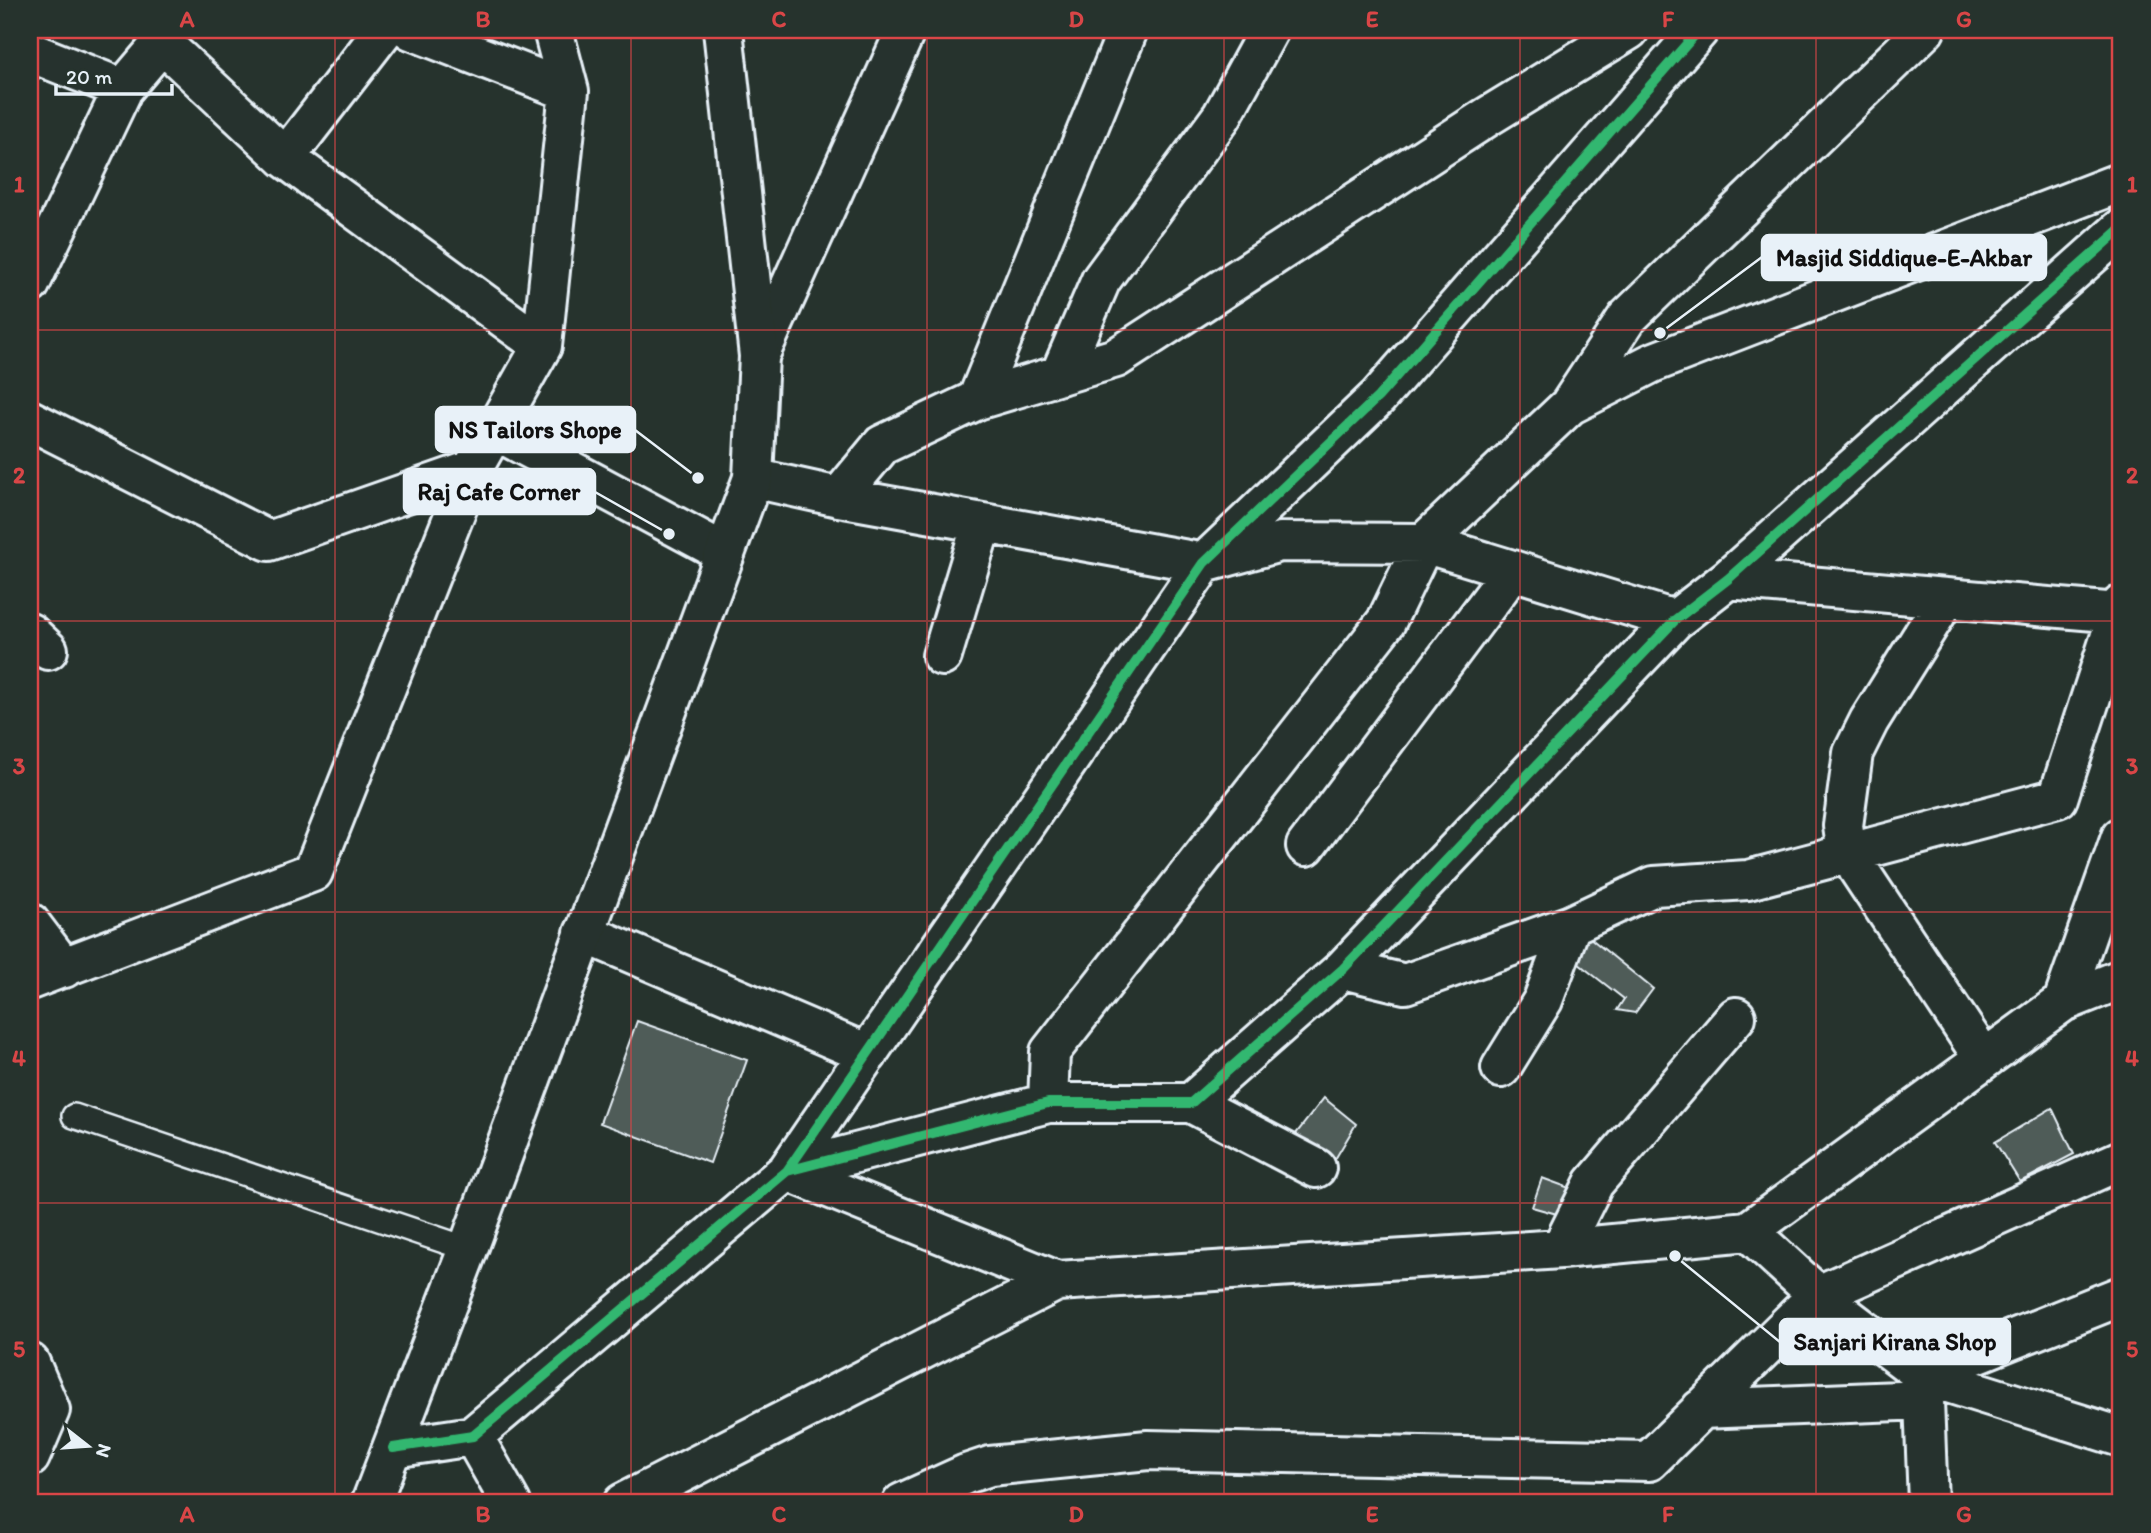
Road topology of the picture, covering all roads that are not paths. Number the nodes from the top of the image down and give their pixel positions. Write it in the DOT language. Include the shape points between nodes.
graph roads {
  1 [pos="384,30"];
  2 [pos="411,30"];
  3 [pos="553,30"];
  4 [pos="723,30"];
  5 [pos="906,30"];
  6 [pos="1128,30"];
  7 [pos="1269,30"];
  8 [pos="1629,30"];
  9 [pos="1699,30"];
  10 [pos="1925,30"];
  11 [pos="164,36"];
  12 [pos="30,52"];
  13 [pos="123,89"];
  14 [pos="569,91"];
  15 [pos="285,158"];
  16 [pos="2121,181"];
  17 [pos="2121,229"];
  18 [pos="30,284"];
  19 [pos="542,346"];
  20 [pos="759,356"];
  21 [pos="1060,375"];
  22 [pos="976,400"];
  23 [pos="1570,405"];
  24 [pos="30,421"];
  25 [pos="495,430"];
  26 [pos="472,470"];
  27 [pos="753,478"];
  28 [pos="839,497"];
  29 [pos="982,523"];
  30 [pos="1424,543"];
  31 [pos="725,553"];
  32 [pos="1204,563"];
  33 [pos="1513,570"];
  34 [pos="1728,579"];
  35 [pos="1946,598"];
  36 [pos="2119,609"];
  37 [pos="1675,620"];
  38 [pos="942,656"];
  39 [pos="2121,836"];
  40 [pos="1306,846"];
  41 [pos="1849,852"];
  42 [pos="30,923"];
  43 [pos="1572,925"];
  44 [pos="584,933"];
  45 [pos="1343,969"];
  46 [pos="47,974"];
  47 [pos="2121,979"];
  48 [pos="2063,1002"];
  49 [pos="1736,1017"];
  50 [pos="868,1054"];
  51 [pos="1984,1059"];
  52 [pos="1501,1068"];
  53 [pos="1048,1103"];
  54 [pos="1191,1103"];
  55 [pos="74,1116"];
  56 [pos="2121,1160"];
  57 [pos="1317,1168"];
  58 [pos="787,1171"];
  59 [pos="1748,1231"];
  60 [pos="468,1249"];
  61 [pos="1561,1250"];
  62 [pos="1056,1281"];
  63 [pos="1818,1295"];
  64 [pos="2121,1296"];
  65 [pos="30,1363"];
  66 [pos="1923,1387"];
  67 [pos="1702,1409"];
  68 [pos="473,1436"];
  69 [pos="2121,1437"];
  70 [pos="393,1448"];
  71 [pos="30,1457"];
  72 [pos="371,1503"];
  73 [pos="512,1503"];
  74 [pos="623,1503"];
  75 [pos="902,1503"];
  76 [pos="1928,1503"];
  1 -- 15 [label="street"];
  2 -- 14 [label="street"];
  3 -- 14 [label="street"];
  4 -- 20 [label="street"];
  5 -- 20 [label="street"];
  6 -- 22 [label="street"];
  7 -- 21 [label="street" via="1222,116 1101,280"];
  8 -- 21 [label="street" via="1116,358"];
  9 -- 32 [label="street" via="1378,397"];
  10 -- 23 [label="street" via="1627,318"];
  11 -- 13 [label="street"];
  11 -- 15 [label="street"];
  12 -- 13 [label="street"];
  13 -- 18 [label="street"];
  14 -- 19 [label="street"];
  15 -- 19 [label="street"];
  16 -- 23 [label="street" via="1652,363"];
  17 -- 34 [label="street"];
  19 -- 25 [label="street"];
  20 -- 27 [label="street"];
  21 -- 22 [label="street"];
  22 -- 28 [label="street" via="882,444"];
  23 -- 30 [label="street"];
  24 -- 26 [label="street" via="269,541"];
  25 -- 26 [label="street"];
  25 -- 31 [label="street"];
  26 -- 46 [label="street" via="313,872"];
  27 -- 28 [label="street"];
  27 -- 31 [label="street"];
  28 -- 29 [label="street"];
  29 -- 32 [label="street"];
  29 -- 38 [label="street"];
  30 -- 32 [label="street" via="1280,542"];
  30 -- 33 [label="street"];
  30 -- 53 [label="street" via="1386,622 1050,1052"];
  31 -- 44 [label="street"];
  32 -- 50 [label="street"];
  33 -- 37 [label="street"];
  33 -- 40 [label="street"];
  34 -- 35 [label="street"];
  34 -- 37 [label="street"];
  35 -- 36 [label="street"];
  35 -- 41 [label="street" via="1868,721 1853,753 1843,826"];
  36 -- 41 [label="street" via="2058,798"];
  37 -- 45 [label="street"];
  39 -- 48 [label="street"];
  41 -- 43 [label="street" via="1748,880 1654,886"];
  41 -- 51 [label="street"];
  42 -- 46 [label="street"];
  43 -- 45 [label="street" via="1405,984"];
  43 -- 52 [label="street" via="1543,1000"];
  44 -- 50 [label="street"];
  44 -- 60 [label="street"];
  45 -- 54 [label="street"];
  47 -- 48 [label="street"];
  48 -- 51 [label="street"];
  49 -- 61 [label="street" via="1594,1183"];
  50 -- 58 [label="street"];
  51 -- 59 [label="street"];
  53 -- 54 [label="street"];
  53 -- 58 [label="street"];
  54 -- 57 [label="street"];
  55 -- 60 [label="lane"];
  56 -- 63 [label="street"];
  58 -- 62 [label="street"];
  58 -- 68 [label="street"];
  59 -- 61 [label="street"];
  59 -- 63 [label="street"];
  60 -- 70 [label="street"];
  61 -- 62 [label="street"];
  62 -- 74 [label="street"];
  63 -- 66 [label="street"];
  63 -- 67 [label="street"];
  64 -- 66 [label="street"];
  65 -- 71 [label="street" via="50,1410"];
  66 -- 67 [label="street"];
  66 -- 69 [label="street"];
  66 -- 76 [label="street"];
  67 -- 75 [label="street" via="1649,1461 1148,1450 990,1466"];
  68 -- 70 [label="street"];
  68 -- 73 [label="street"];
  70 -- 72 [label="street"];
}
